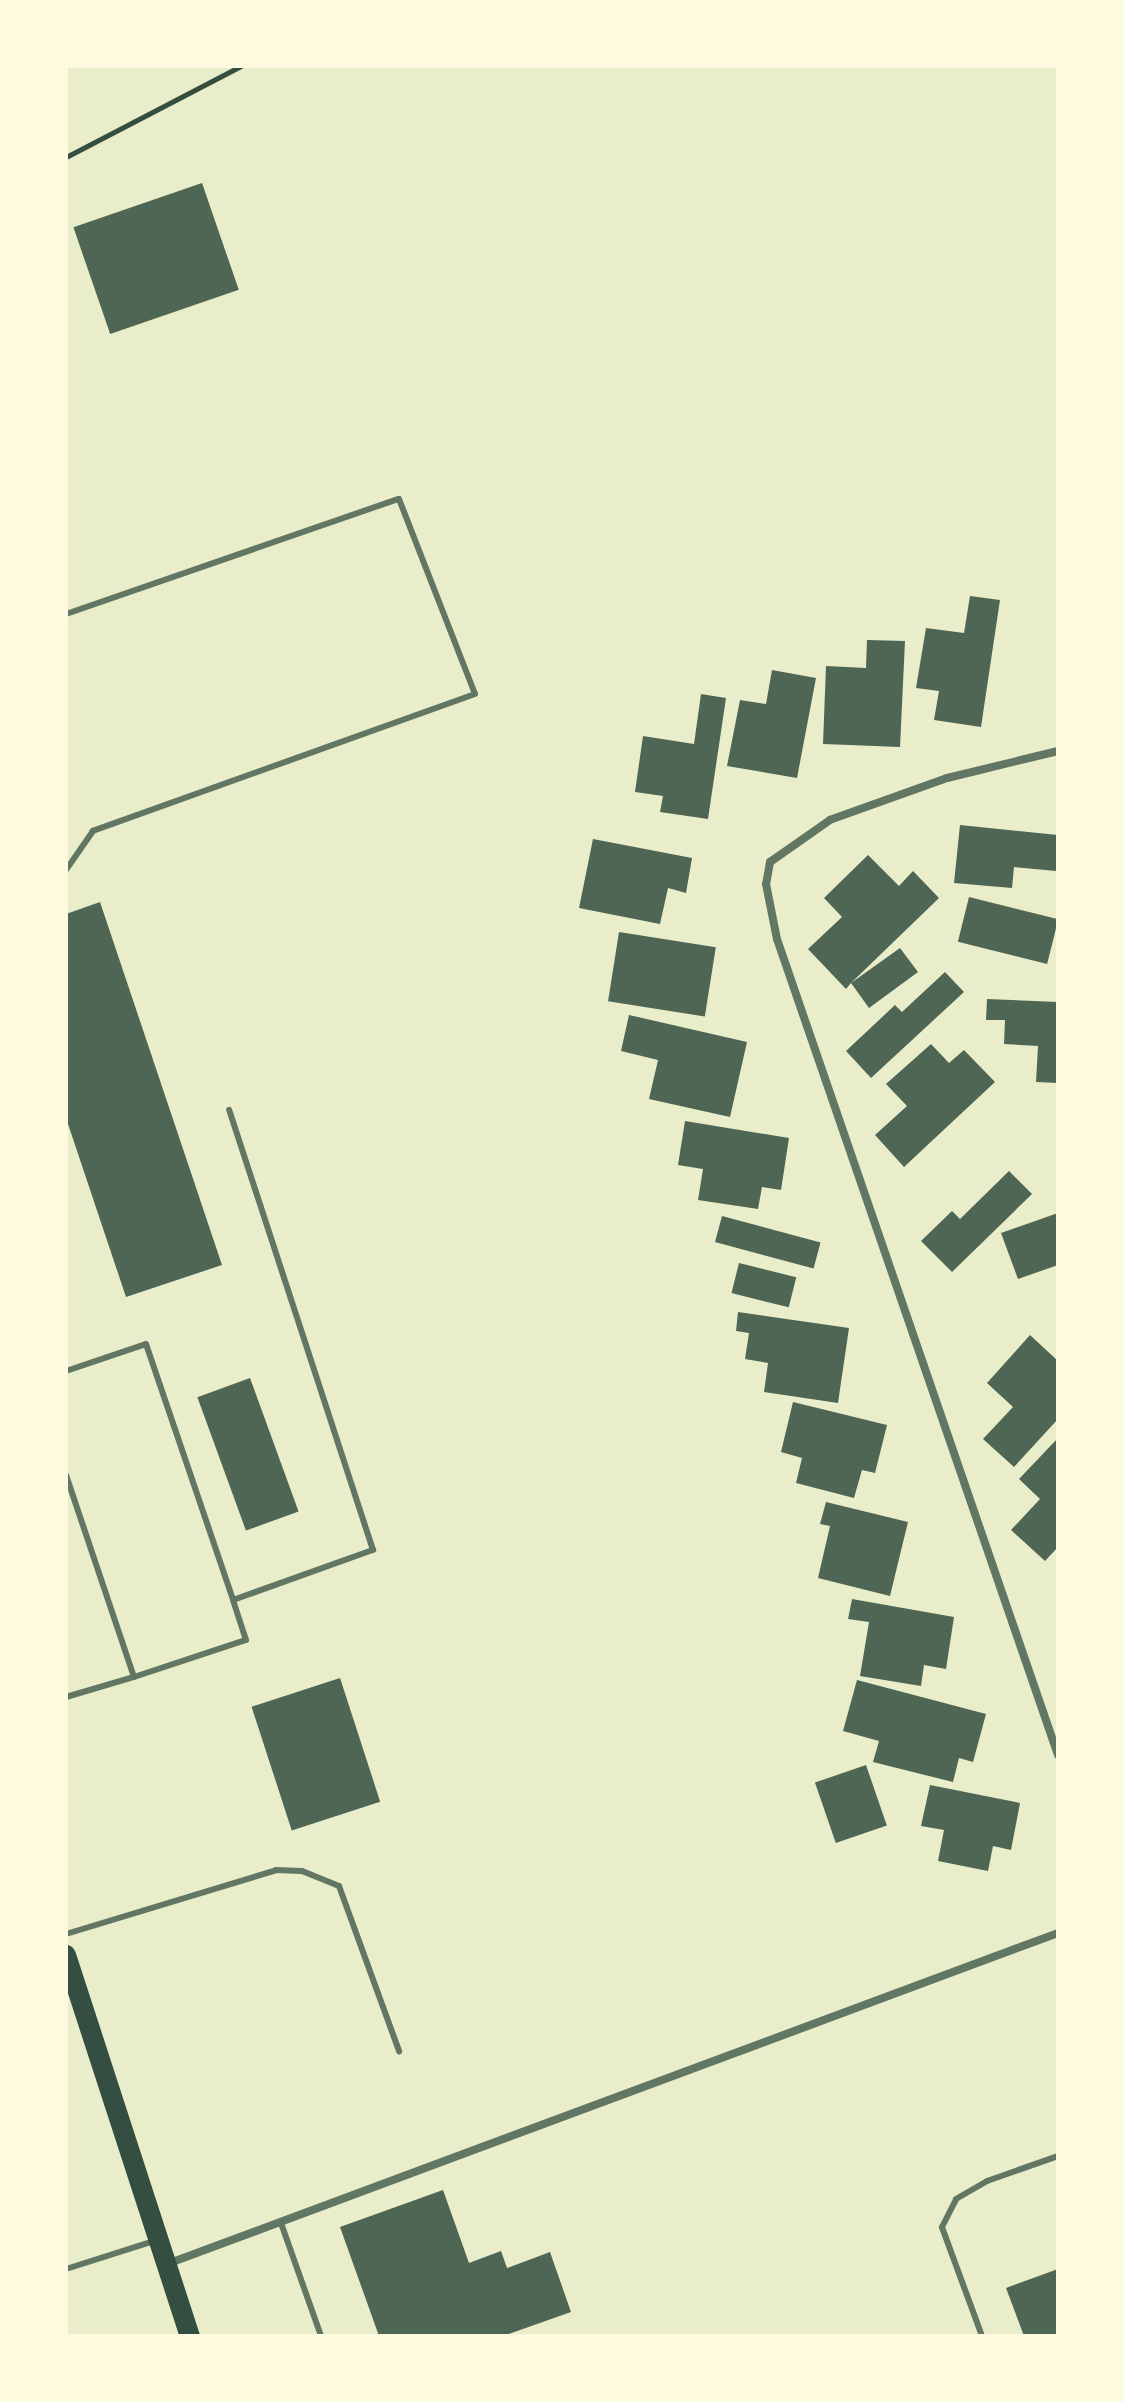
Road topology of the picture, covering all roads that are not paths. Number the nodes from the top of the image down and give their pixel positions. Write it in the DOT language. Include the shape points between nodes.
graph roads {
  1 [pos="66,614"];
  2 [pos="1058,751"];
  3 [pos="66,870"];
  4 [pos="229,1110"];
  5 [pos="66,1371"];
  6 [pos="66,1475"];
  7 [pos="233,1600"];
  8 [pos="134,1677"];
  9 [pos="66,1697"];
  10 [pos="1058,1755"];
  11 [pos="1058,1933"];
  12 [pos="66,1934"];
  13 [pos="66,1955"];
  14 [pos="399,2051"];
  15 [pos="1058,2156"];
  16 [pos="281,2223"];
  17 [pos="158,2240"];
  18 [pos="166,2265"];
  19 [pos="66,2269"];
  20 [pos="190,2336"];
  21 [pos="321,2336"];
  22 [pos="982,2336"];
  1 -- 3 [label="lane" via="399,499 475,694 93,831"];
  2 -- 10 [label="street" via="947,778 830,820 770,862 766,884 777,939"];
  4 -- 7 [label="lane" via="373,1550"];
  5 -- 7 [label="lane" via="146,1344"];
  6 -- 8 [label="lane"];
  7 -- 8 [label="lane" via="246,1640"];
  8 -- 9 [label="lane"];
  11 -- 16 [label="street"];
  12 -- 14 [label="lane" via="276,1870 302,1871 339,1886"];
  13 -- 17 [label="main road"];
  15 -- 22 [label="lane" via="987,2181 956,2199 942,2227"];
  16 -- 18 [label="street"];
  16 -- 21 [label="lane"];
  17 -- 18 [label="main road"];
  17 -- 19 [label="lane"];
  18 -- 20 [label="main road"];
}
